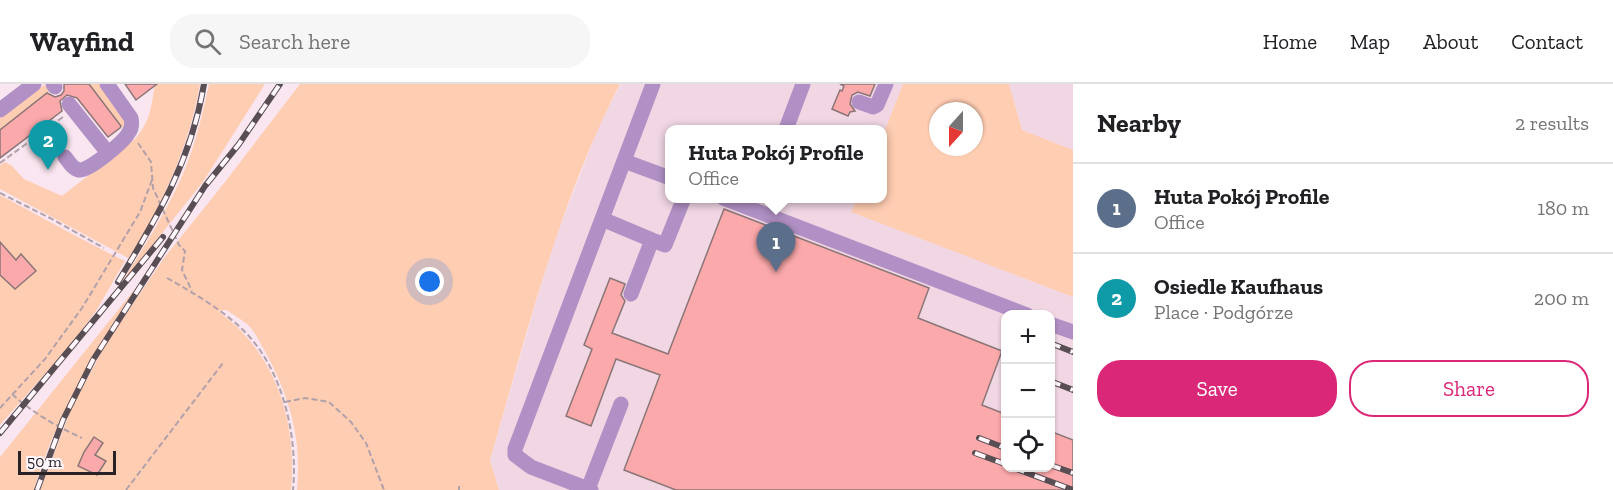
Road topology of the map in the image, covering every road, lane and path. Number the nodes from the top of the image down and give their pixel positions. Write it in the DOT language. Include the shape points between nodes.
graph roads {
  1 [pos="34,84"];
  2 [pos="107,84"];
  3 [pos="653,84"];
  4 [pos="803,84"];
  5 [pos="886,84"];
  6 [pos="859,102"];
  7 [pos="71,107"];
  8 [pos="0,110"];
  9 [pos="788,125"];
  10 [pos="130,130"];
  11 [pos="108,153"];
  12 [pos="65,157"];
  13 [pos="624,161"];
  14 [pos="0,163"];
  15 [pos="665,176"];
  16 [pos="152,180"];
  17 [pos="0,193"];
  18 [pos="682,203"];
  19 [pos="758,205"];
  20 [pos="602,219"];
  21 [pos="652,240"];
  22 [pos="104,248"];
  23 [pos="167,278"];
  24 [pos="193,292"];
  25 [pos="631,294"];
  26 [pos="1015,310"];
  27 [pos="1055,326"];
  28 [pos="1073,332"];
  29 [pos="223,363"];
  30 [pos="12,394"];
  31 [pos="285,402"];
  32 [pos="621,404"];
  33 [pos="0,408"];
  34 [pos="82,438"];
  35 [pos="589,489"];
  36 [pos="126,490"];
  37 [pos="294,490"];
  38 [pos="384,490"];
  1 -- 8 [label="street"];
  2 -- 10 [label="street" via="131,118"];
  3 -- 13 [label="street"];
  4 -- 9 [label="street"];
  5 -- 6 [label="street" via="877,105"];
  7 -- 11 [label="street"];
  7 -- 14 [label="path"];
  10 -- 11 [label="street"];
  10 -- 16 [label="path" via="151,162"];
  11 -- 12 [label="street" via="80,170"];
  13 -- 15 [label="street"];
  13 -- 20 [label="street"];
  16 -- 24 [label="path" via="185,251 182,270"];
  16 -- 30 [label="path" via="140,212 82,308 45,359"];
  17 -- 22 [label="path"];
  18 -- 21 [label="street" via="665,245"];
  19 -- 26 [label="street"];
  20 -- 21 [label="street"];
  20 -- 35 [label="street" via="515,449 515,455 531,467"];
  21 -- 25 [label="street"];
  23 -- 24 [label="path"];
  24 -- 31 [label="path" via="244,330 270,366"];
  27 -- 28 [label="street"];
  29 -- 36 [label="path"];
  30 -- 33 [label="path"];
  30 -- 34 [label="path" via="33,412"];
  31 -- 37 [label="path" via="296,459"];
  31 -- 38 [label="path" via="305,398 329,402 366,443"];
  32 -- 35 [label="street"];
}
